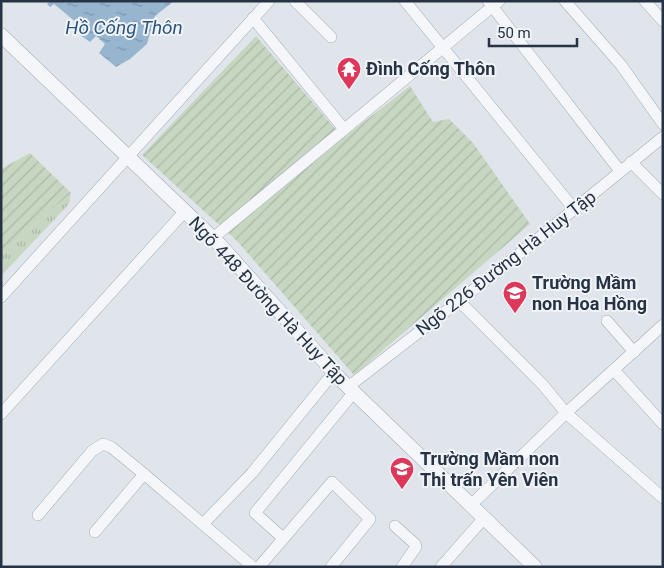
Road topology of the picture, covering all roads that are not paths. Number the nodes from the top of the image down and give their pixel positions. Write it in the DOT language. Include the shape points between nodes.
graph roads {
  1 [pos="269,1"];
  2 [pos="295,1"];
  3 [pos="405,1"];
  4 [pos="565,1"];
  5 [pos="645,1"];
  6 [pos="493,3"];
  7 [pos="253,18"];
  8 [pos="663,22"];
  9 [pos="1,35"];
  10 [pos="331,38"];
  11 [pos="442,48"];
  12 [pos="663,124"];
  13 [pos="344,129"];
  14 [pos="663,137"];
  15 [pos="127,157"];
  16 [pos="631,162"];
  17 [pos="620,171"];
  18 [pos="663,194"];
  19 [pos="574,209"];
  20 [pos="184,212"];
  21 [pos="213,238"];
  22 [pos="1,297"];
  23 [pos="459,301"];
  24 [pos="607,321"];
  25 [pos="663,325"];
  26 [pos="634,352"];
  27 [pos="614,370"];
  28 [pos="334,372"];
  29 [pos="351,390"];
  30 [pos="566,413"];
  31 [pos="1,414"];
  32 [pos="663,424"];
  33 [pos="144,474"];
  34 [pos="663,498"];
  35 [pos="471,505"];
  36 [pos="38,515"];
  37 [pos="484,518"];
  38 [pos="203,524"];
  39 [pos="395,526"];
  40 [pos="95,532"];
  41 [pos="283,538"];
  42 [pos="253,567"];
  43 [pos="259,567"];
  44 [pos="331,567"];
  45 [pos="402,567"];
  46 [pos="441,567"];
  47 [pos="535,567"];
  1 -- 7 [label="street"];
  2 -- 10 [label="street"];
  3 -- 11 [label="street"];
  4 -- 12 [label="street" via="621,65"];
  5 -- 8 [label="street"];
  6 -- 11 [label="street"];
  6 -- 17 [label="street"];
  7 -- 13 [label="street"];
  7 -- 15 [label="street"];
  9 -- 15 [label="street, Ngõ 448 Đường Hà Huy Tập"];
  11 -- 13 [label="street"];
  11 -- 19 [label="street"];
  13 -- 21 [label="street"];
  14 -- 16 [label="street, Ngõ 226 Đường Hà Huy Tập"];
  15 -- 20 [label="street, Ngõ 448 Đường Hà Huy Tập"];
  15 -- 22 [label="street"];
  16 -- 17 [label="street, Ngõ 226 Đường Hà Huy Tập"];
  16 -- 18 [label="street"];
  17 -- 19 [label="street, Ngõ 226 Đường Hà Huy Tập"];
  19 -- 23 [label="street, Ngõ 226 Đường Hà Huy Tập"];
  20 -- 21 [label="street, Ngõ 448 Đường Hà Huy Tập"];
  20 -- 31 [label="street"];
  21 -- 28 [label="street, Ngõ 448 Đường Hà Huy Tập"];
  23 -- 29 [label="street, Ngõ 226 Đường Hà Huy Tập"];
  23 -- 30 [label="street" via="543,385"];
  24 -- 26 [label="street"];
  25 -- 26 [label="street"];
  26 -- 27 [label="street"];
  27 -- 30 [label="street"];
  27 -- 32 [label="street"];
  28 -- 29 [label="street, Ngõ 448 Đường Hà Huy Tập"];
  28 -- 38 [label="street" via="252,473"];
  29 -- 35 [label="street, Ngõ 448 Đường Hà Huy Tập"];
  29 -- 41 [label="street, Ngõ 226 Đường Hà Huy Tập" via="255,513"];
  30 -- 34 [label="street"];
  30 -- 35 [label="street"];
  33 -- 36 [label="street" via="103,444 92,451"];
  33 -- 38 [label="street"];
  33 -- 40 [label="street"];
  35 -- 37 [label="street, Ngõ 448 Đường Hà Huy Tập"];
  37 -- 46 [label="street"];
  37 -- 47 [label="street, Ngõ 448 Đường Hà Huy Tập"];
  38 -- 42 [label="street"];
  39 -- 45 [label="street" via="416,548"];
  41 -- 43 [label="street"];
  41 -- 44 [label="street" via="332,482 370,519"];
}
